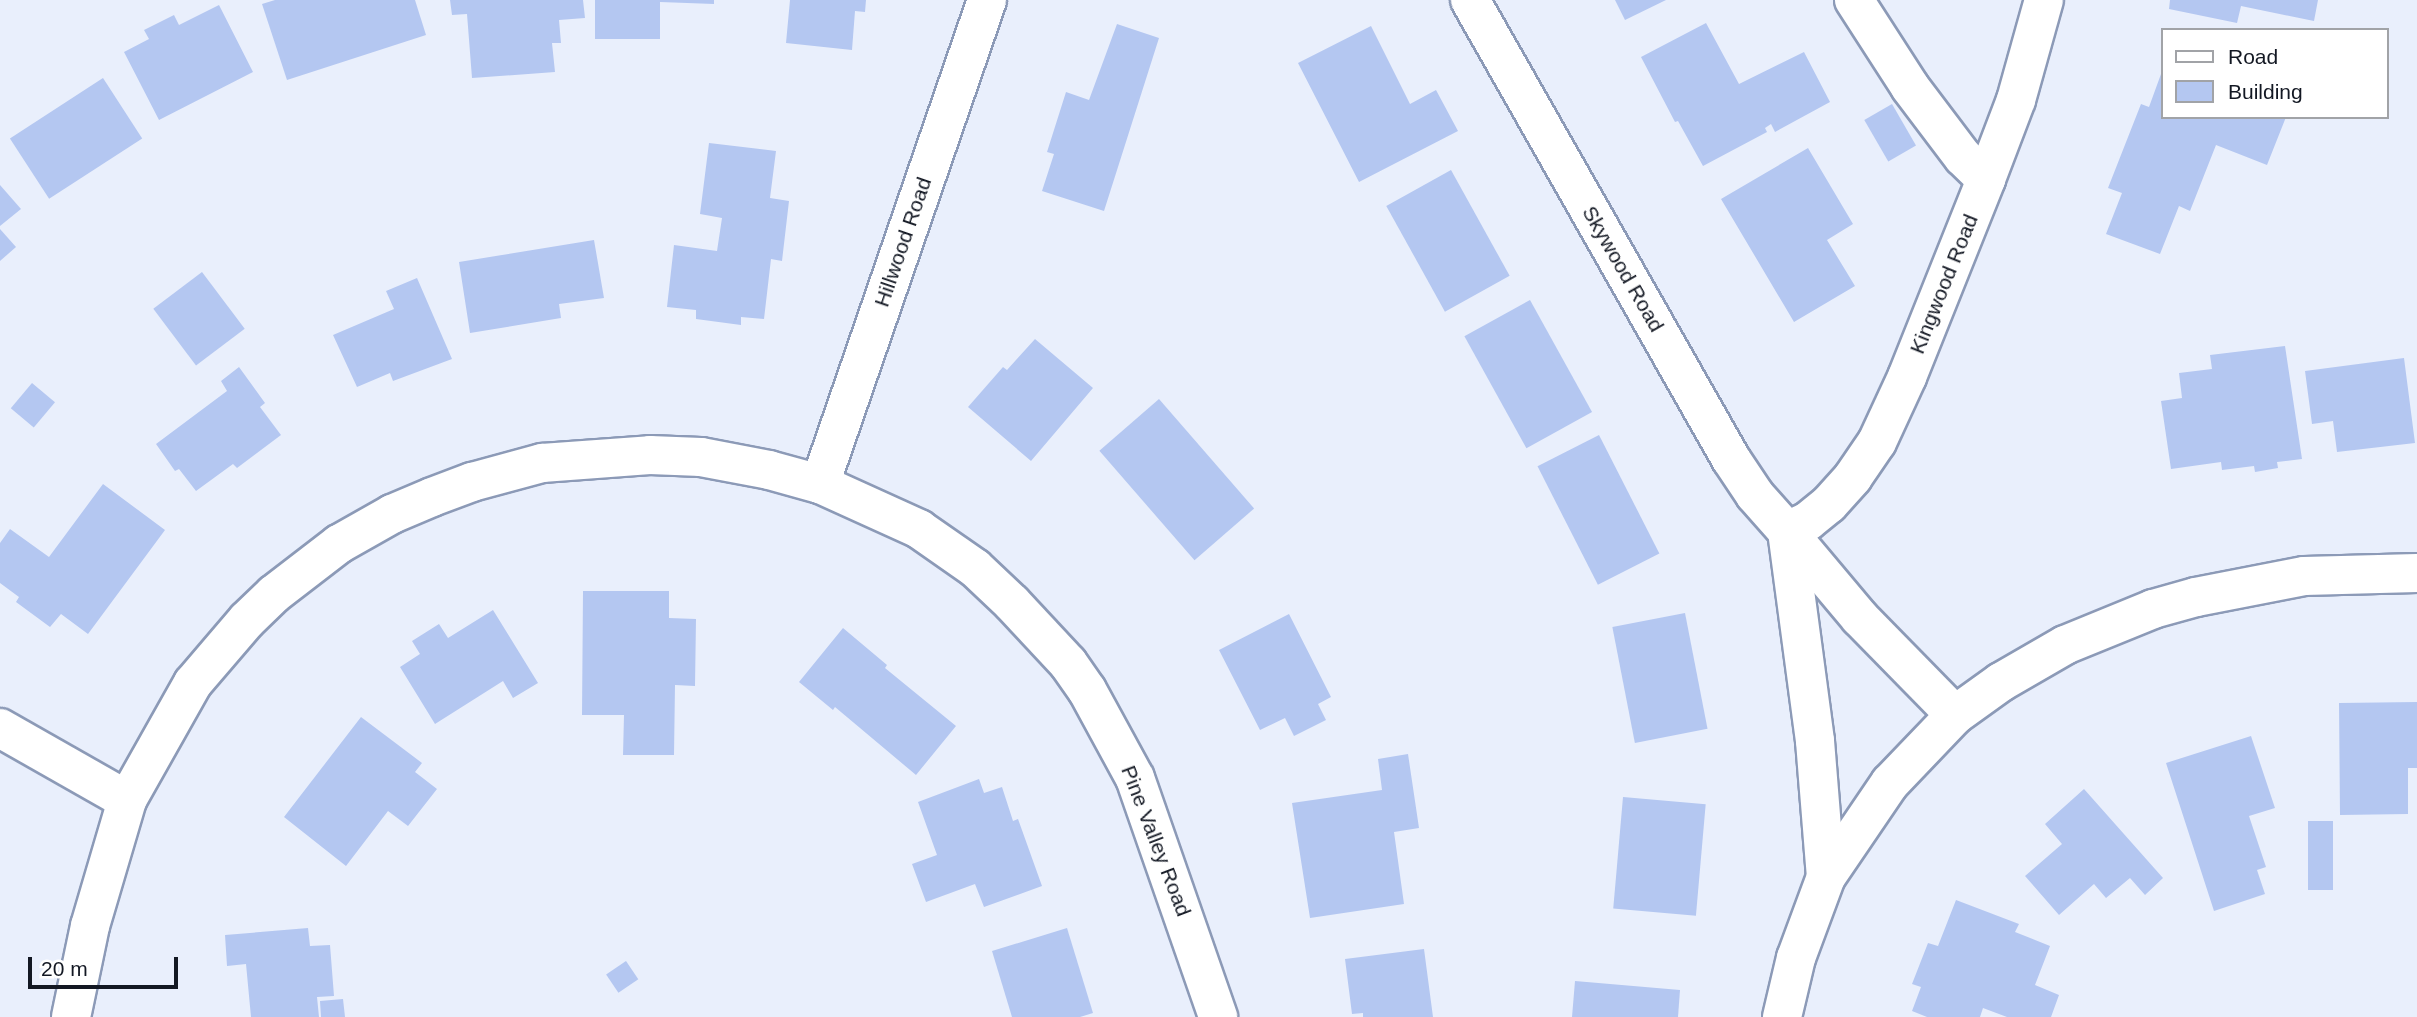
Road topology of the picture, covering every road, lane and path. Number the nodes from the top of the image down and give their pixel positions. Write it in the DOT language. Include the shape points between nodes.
graph roads {
  1 [pos="987,0"];
  2 [pos="1470,0"];
  3 [pos="1854,0"];
  4 [pos="2044,0"];
  5 [pos="1986,180"];
  6 [pos="820,484"];
  7 [pos="1787,531"];
  8 [pos="2417,573"];
  9 [pos="1955,715"];
  10 [pos="0,727"];
  11 [pos="127,800"];
  12 [pos="1826,877"];
  13 [pos="71,1017"];
  14 [pos="1219,1017"];
  15 [pos="1782,1017"];
  1 -- 6 [label="street, Hillwood Road"];
  2 -- 7 [label="street, Skywood Road" via="1731,459"];
  3 -- 5 [label="street" via="1910,87"];
  4 -- 5 [label="street, Kingwood Road" via="2016,100"];
  5 -- 7 [label="street, Kingwood Road" via="1877,442 1829,504"];
  6 -- 11 [label="street, Pine Valley Road" via="701,457 608,457 542,463 506,472 392,514 311,564 237,630 192,683"];
  6 -- 14 [label="street, Pine Valley Road" via="919,529 975,568 1068,663 1135,778"];
  7 -- 9 [label="street, Skywood Road" via="1860,618"];
  7 -- 12 [label="street" via="1815,741"];
  8 -- 9 [label="street" via="2304,576 2153,609 2065,645"];
  9 -- 12 [label="street" via="1890,783"];
  10 -- 11 [label="street"];
  11 -- 13 [label="street, Pine Valley Road" via="90,926"];
  12 -- 15 [label="street" via="1796,958"];
}
